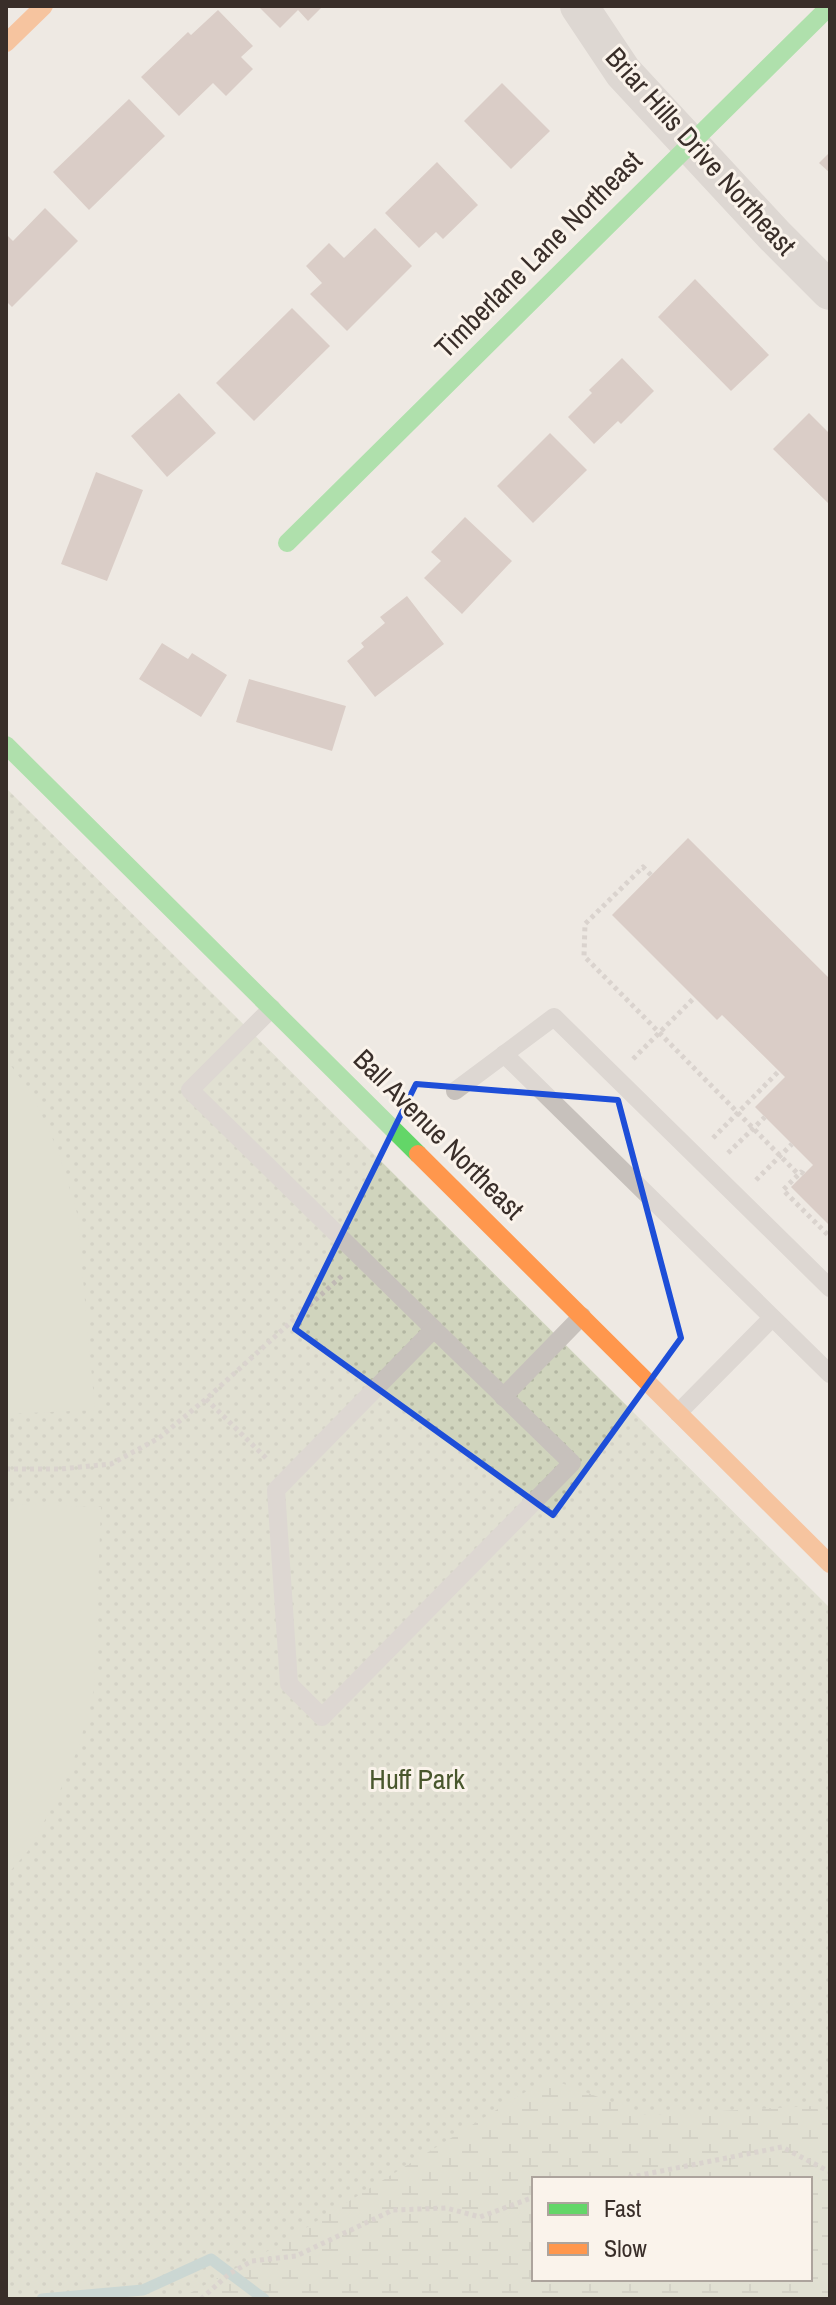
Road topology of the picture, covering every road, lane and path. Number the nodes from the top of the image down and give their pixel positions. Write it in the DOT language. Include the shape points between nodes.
graph roads {
  1 [pos="44,6"];
  2 [pos="579,6"];
  3 [pos="830,6"];
  4 [pos="6,43"];
  5 [pos="690,143"];
  6 [pos="830,291"];
  7 [pos="287,543"];
  8 [pos="6,745"];
  9 [pos="651,875"];
  10 [pos="695,997"];
  11 [pos="272,1008"];
  12 [pos="659,1033"];
  13 [pos="504,1054"];
  14 [pos="779,1071"];
  15 [pos="615,1077"];
  16 [pos="455,1091"];
  17 [pos="738,1113"];
  18 [pos="765,1117"];
  19 [pos="753,1128"];
  20 [pos="792,1144"];
  21 [pos="695,1155"];
  22 [pos="780,1156"];
  23 [pos="711,1171"];
  24 [pos="738,1198"];
  25 [pos="830,1237"];
  26 [pos="362,1258"];
  27 [pos="830,1288"];
  28 [pos="582,1316"];
  29 [pos="772,1318"];
  30 [pos="434,1329"];
  31 [pos="830,1374"];
  32 [pos="503,1397"];
  33 [pos="206,1399"];
  34 [pos="678,1413"];
  35 [pos="6,1469"];
  36 [pos="276,1490"];
  37 [pos="829,1559"];
  38 [pos="830,2172"];
  39 [pos="631,2177"];
  40 [pos="532,2198"];
  41 [pos="201,2299"];
  1 -- 4 [label="street"];
  2 -- 5 [label="street, Briar Hills Drive Northeast" via="623,72"];
  3 -- 5 [label="street, Timberlane Lane Northeast"];
  5 -- 6 [label="street, Briar Hills Drive Northeast"];
  5 -- 7 [label="street, Timberlane Lane Northeast"];
  8 -- 11 [label="street, Ball Avenue Northeast"];
  9 -- 12 [label="path" via="643,867 585,924 584,956"];
  10 -- 12 [label="path"];
  11 -- 26 [label="lane" via="190,1090"];
  11 -- 28 [label="street, Ball Avenue Northeast"];
  12 -- 15 [label="path"];
  12 -- 17 [label="path"];
  13 -- 15 [label="lane" via="554,1017"];
  13 -- 16 [label="lane"];
  13 -- 29 [label="lane"];
  14 -- 17 [label="path"];
  15 -- 21 [label="lane"];
  17 -- 19 [label="path"];
  17 -- 21 [label="path"];
  18 -- 19 [label="path"];
  19 -- 22 [label="path"];
  19 -- 23 [label="path"];
  20 -- 22 [label="path"];
  21 -- 23 [label="lane"];
  22 -- 24 [label="path"];
  22 -- 25 [label="path" via="801,1174 783,1190"];
  23 -- 24 [label="lane"];
  24 -- 27 [label="lane"];
  26 -- 30 [label="lane"];
  26 -- 33 [label="path"];
  28 -- 32 [label="lane"];
  28 -- 34 [label="street, Ball Avenue Northeast"];
  29 -- 31 [label="lane"];
  29 -- 34 [label="lane"];
  30 -- 32 [label="lane"];
  30 -- 36 [label="lane"];
  32 -- 36 [label="lane" via="572,1463 322,1717 289,1684"];
  33 -- 35 [label="path" via="159,1438 111,1464"];
  33 -- 36 [label="path" via="273,1465"];
  34 -- 37 [label="street, Ball Avenue Northeast"];
  38 -- 39 [label="path" via="782,2147"];
  40 -- 41 [label="path" via="480,2217 446,2208 393,2210 296,2256 252,2261"];
}
